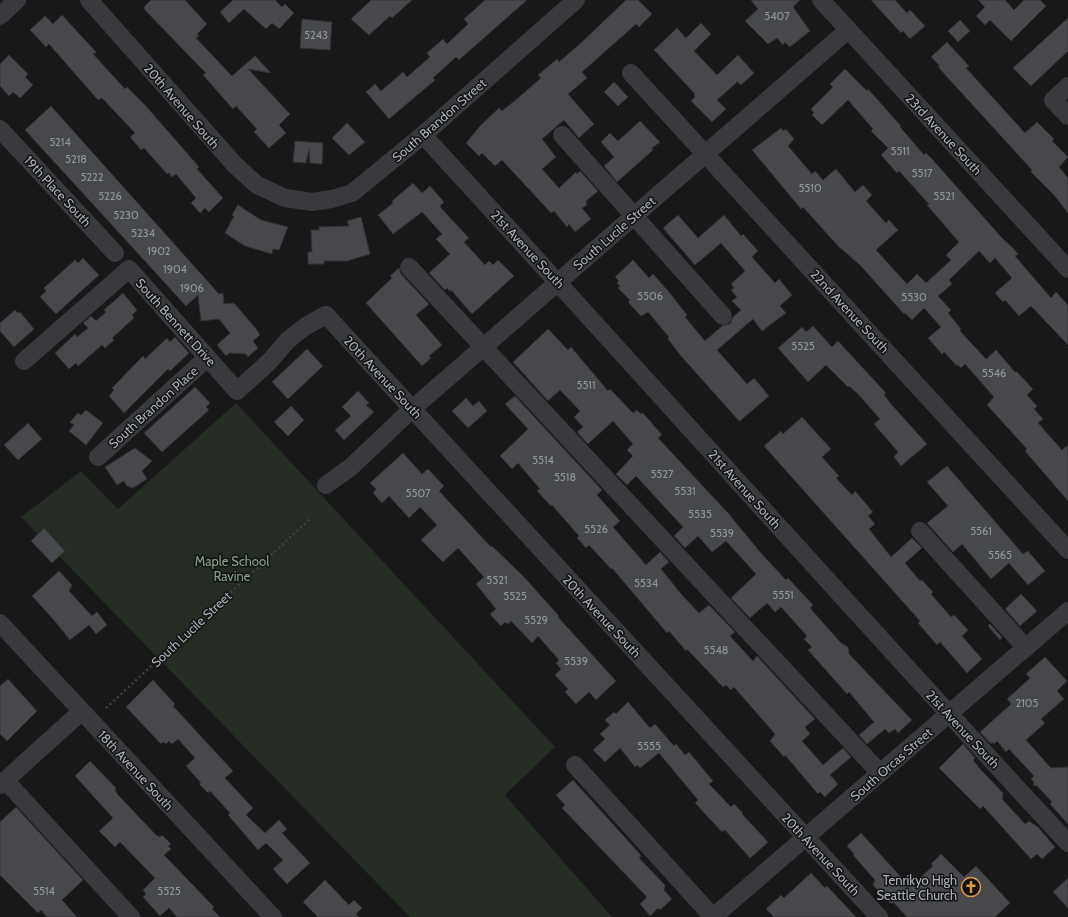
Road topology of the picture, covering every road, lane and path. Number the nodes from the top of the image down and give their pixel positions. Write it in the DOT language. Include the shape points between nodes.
graph roads {
  1 [pos="17,0"];
  2 [pos="89,0"];
  3 [pos="576,0"];
  4 [pos="821,0"];
  5 [pos="0,16"];
  6 [pos="848,30"];
  7 [pos="631,74"];
  8 [pos="1068,86"];
  9 [pos="1068,116"];
  10 [pos="0,129"];
  11 [pos="423,135"];
  12 [pos="562,135"];
  13 [pos="705,154"];
  14 [pos="285,198"];
  15 [pos="634,216"];
  16 [pos="116,253"];
  17 [pos="409,267"];
  18 [pos="1068,269"];
  19 [pos="558,282"];
  20 [pos="326,315"];
  21 [pos="723,316"];
  22 [pos="484,346"];
  23 [pos="207,358"];
  24 [pos="24,361"];
  25 [pos="412,409"];
  26 [pos="98,457"];
  27 [pos="326,485"];
  28 [pos="311,518"];
  29 [pos="920,531"];
  30 [pos="1068,550"];
  31 [pos="1068,610"];
  32 [pos="0,622"];
  33 [pos="1026,648"];
  34 [pos="106,708"];
  35 [pos="81,712"];
  36 [pos="948,714"];
  37 [pos="575,765"];
  38 [pos="880,773"];
  39 [pos="3,782"];
  40 [pos="805,837"];
  41 [pos="1068,843"];
  42 [pos="131,917"];
  43 [pos="273,917"];
  44 [pos="713,917"];
  45 [pos="879,917"];
  1 -- 5 [label="street"];
  2 -- 14 [label="street, 20th Avenue South" via="235,166 257,185"];
  3 -- 11 [label="street, South Brandon Street"];
  4 -- 6 [label="street, 23rd Avenue South"];
  6 -- 13 [label="street, South Lucile Street"];
  6 -- 18 [label="street, 23rd Avenue South"];
  7 -- 13 [label="street, 22nd Avenue South"];
  8 -- 9 [label="street" via="1053,100"];
  10 -- 16 [label="street, 19th Place South"];
  11 -- 14 [label="street, South Brandon Street" via="352,193 312,202"];
  11 -- 19 [label="street, 21st Avenue South"];
  12 -- 15 [label="street"];
  13 -- 15 [label="street, South Lucile Street"];
  13 -- 30 [label="street, 22nd Avenue South"];
  15 -- 19 [label="street, South Lucile Street"];
  15 -- 21 [label="street"];
  17 -- 22 [label="street"];
  19 -- 22 [label="street, South Lucile Street"];
  19 -- 36 [label="street, 21st Avenue South"];
  20 -- 23 [label="street, South Bennett Drive" via="288,340 270,361 237,391"];
  20 -- 25 [label="street, 20th Avenue South"];
  22 -- 25 [label="street, South Lucile Street"];
  22 -- 38 [label="street"];
  23 -- 24 [label="street, South Bennett Drive" via="129,269"];
  23 -- 26 [label="street, South Brandon Place"];
  25 -- 27 [label="street, South Lucile Street" via="351,467"];
  25 -- 40 [label="street, 20th Avenue South"];
  28 -- 34 [label="path, South Lucile Street"];
  29 -- 33 [label="street"];
  31 -- 33 [label="street, South Orcas Street"];
  32 -- 35 [label="street, 18th Avenue South"];
  33 -- 36 [label="street, South Orcas Street"];
  35 -- 39 [label="street"];
  35 -- 43 [label="street, 18th Avenue South"];
  36 -- 38 [label="street, South Orcas Street"];
  36 -- 41 [label="street, 21st Avenue South"];
  37 -- 44 [label="street"];
  38 -- 40 [label="street, South Orcas Street"];
  39 -- 42 [label="street"];
  40 -- 44 [label="street, South Orcas Street"];
  40 -- 45 [label="street, 20th Avenue South"];
}
